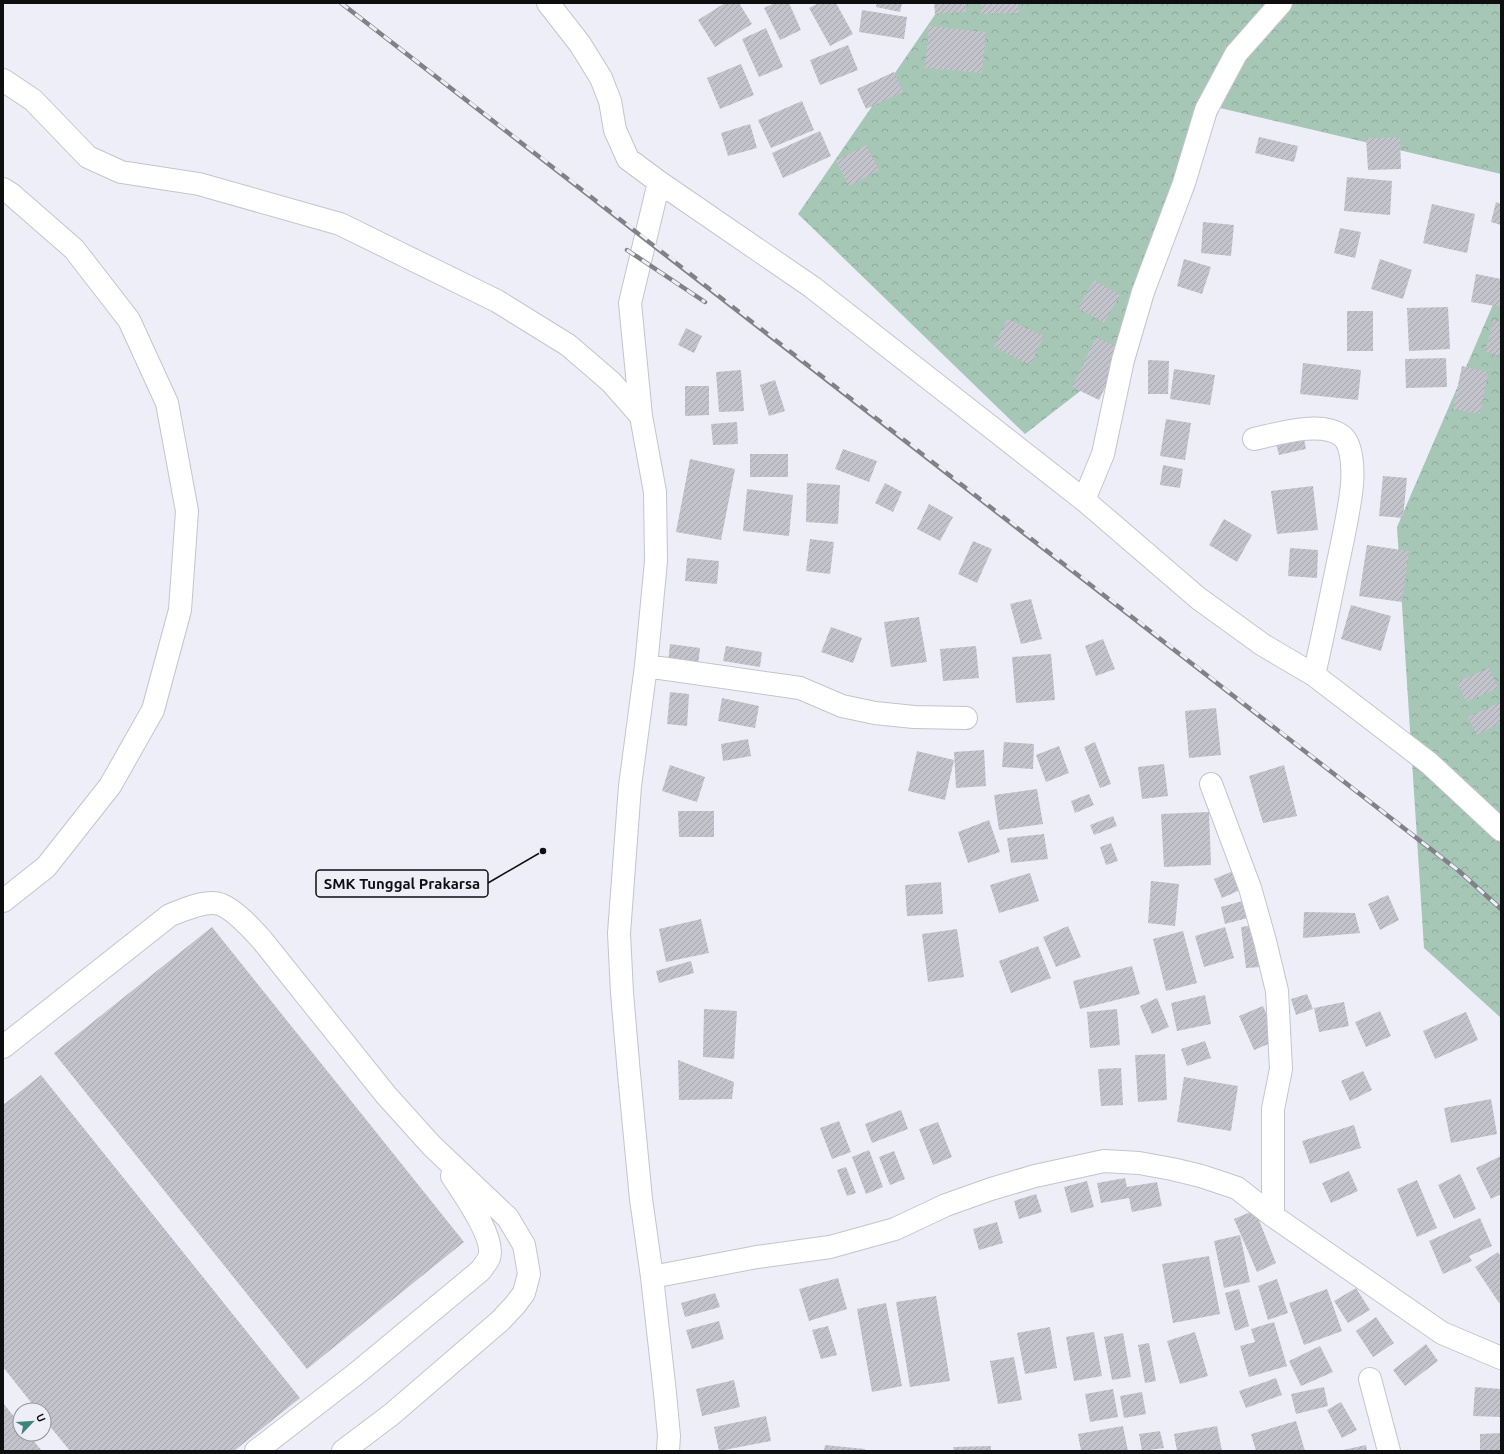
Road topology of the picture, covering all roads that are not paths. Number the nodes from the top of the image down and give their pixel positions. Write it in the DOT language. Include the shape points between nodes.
graph roads {
  1 [pos="548,3"];
  2 [pos="1281,3"];
  3 [pos="3,80"];
  4 [pos="659,182"];
  5 [pos="3,189"];
  6 [pos="641,416"];
  7 [pos="1254,439"];
  8 [pos="1084,500"];
  9 [pos="646,666"];
  10 [pos="1314,675"];
  11 [pos="966,718"];
  12 [pos="1211,784"];
  13 [pos="1501,830"];
  14 [pos="3,901"];
  15 [pos="3,1047"];
  16 [pos="432,1146"];
  17 [pos="1273,1216"];
  18 [pos="652,1277"];
  19 [pos="1501,1358"];
  20 [pos="1370,1379"];
  21 [pos="256,1451"];
  22 [pos="343,1451"];
  23 [pos="668,1451"];
  24 [pos="1390,1451"];
  1 -- 4 [label="street" via="580,44 601,78 610,101 615,130 628,159"];
  2 -- 8 [label="street" via="1236,54 1206,110 1184,183 1143,292 1123,360 1103,454"];
  3 -- 6 [label="street" via="33,100 88,157 121,172 199,184 340,224 497,301 568,345 611,382"];
  4 -- 6 [label="street" via="630,303"];
  4 -- 8 [label="street" via="812,287"];
  5 -- 14 [label="street" via="74,249 129,320 167,403 187,511 180,610 153,710 110,786 46,867"];
  6 -- 9 [label="street" via="655,492 656,561"];
  7 -- 10 [label="street" via="1300,429 1327,430 1342,436 1348,443 1352,484 1347,522"];
  8 -- 10 [label="street" via="1198,598 1264,646"];
  9 -- 11 [label="street" via="800,688 842,706 875,714"];
  9 -- 18 [label="street" via="630,786 619,933 641,1200"];
  10 -- 13 [label="street" via="1430,763"];
  12 -- 17 [label="street" via="1250,888 1277,991 1281,1069 1273,1109"];
  15 -- 16 [label="street" via="170,916 192,906 221,904 244,921 262,940 386,1095"];
  16 -- 21 [label="street" via="486,1233 490,1247 489,1258 480,1271 370,1362"];
  16 -- 22 [label="street" via="508,1218 524,1245 529,1274 524,1293 500,1321 392,1414"];
  17 -- 18 [label="street" via="1237,1188 1201,1176 1139,1163 1104,1161 1035,1176 991,1189 946,1205 895,1229 830,1247 757,1257"];
  17 -- 19 [label="street" via="1442,1334"];
  18 -- 23 [label="street" via="665,1393"];
  20 -- 24 [label="street"];
}
